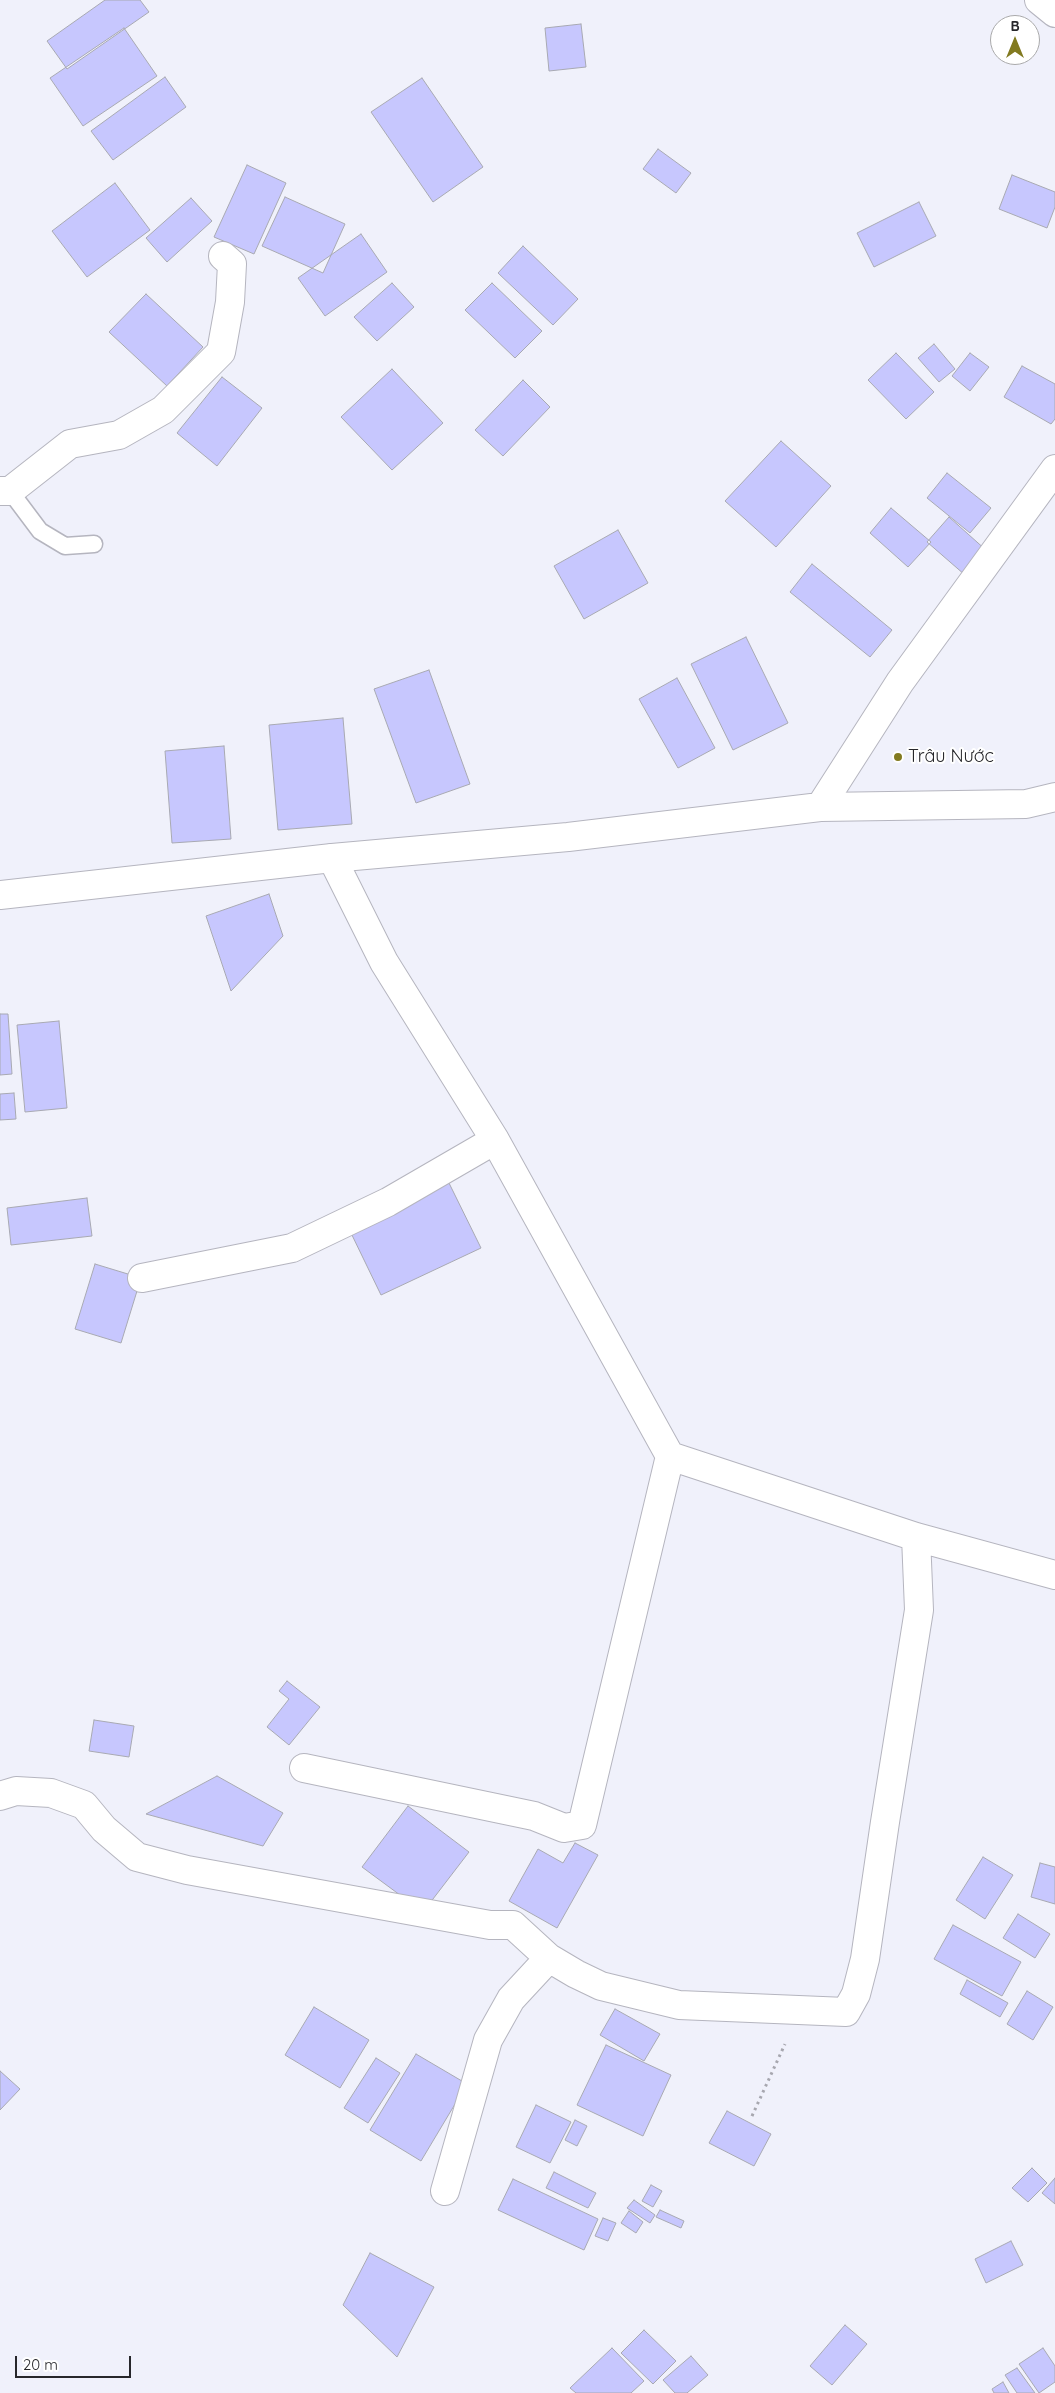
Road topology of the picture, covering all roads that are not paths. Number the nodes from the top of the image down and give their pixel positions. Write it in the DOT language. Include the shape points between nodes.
graph roads {
  1 [pos="1039,0"];
  2 [pos="1055,13"];
  3 [pos="223,256"];
  4 [pos="1055,468"];
  5 [pos="5,491"];
  6 [pos="94,544"];
  7 [pos="1055,796"];
  8 [pos="820,807"];
  9 [pos="332,858"];
  10 [pos="0,896"];
  11 [pos="495,1140"];
  12 [pos="142,1278"];
  13 [pos="670,1456"];
  14 [pos="916,1537"];
  15 [pos="1055,1575"];
  16 [pos="304,1768"];
  17 [pos="0,1796"];
  18 [pos="549,1958"];
  19 [pos="445,2191"];
  1 -- 2 [label="street"];
  3 -- 5 [label="street" via="232,264 230,302 220,352 163,410 119,435 70,444"];
  4 -- 8 [label="street" via="900,682"];
  5 -- 6 [label="lane" via="40,531 65,546"];
  7 -- 8 [label="street" via="1026,804"];
  8 -- 9 [label="street" via="568,837"];
  9 -- 10 [label="street"];
  9 -- 11 [label="street" via="384,962"];
  11 -- 12 [label="street" via="388,1202 292,1248"];
  11 -- 13 [label="street"];
  13 -- 14 [label="street"];
  13 -- 16 [label="street" via="582,1825 564,1828 534,1816"];
  14 -- 15 [label="street"];
  14 -- 18 [label="street" via="919,1610 866,1959 856,1994 846,2012 679,2006 601,1986"];
  17 -- 18 [label="street" via="16,1791 51,1793 84,1806 137,1857 187,1870 490,1925 513,1925"];
  18 -- 19 [label="street" via="511,1999 488,2040"];
}
